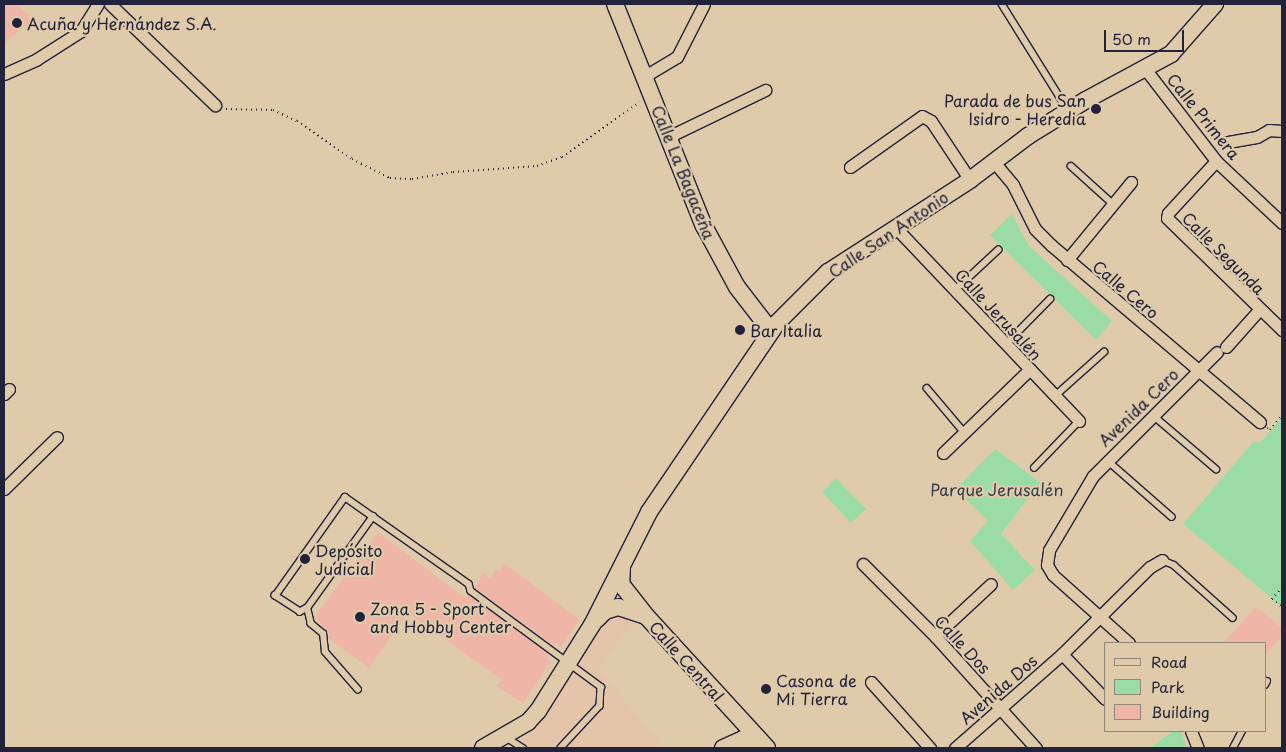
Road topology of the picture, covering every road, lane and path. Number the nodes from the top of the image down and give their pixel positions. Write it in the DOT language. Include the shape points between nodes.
graph roads {
  1 [pos="98,4"];
  2 [pos="110,4"];
  3 [pos="615,4"];
  4 [pos="704,4"];
  5 [pos="1002,4"];
  6 [pos="1214,4"];
  7 [pos="1146,70"];
  8 [pos="4,74"];
  9 [pos="645,76"];
  10 [pos="765,90"];
  11 [pos="652,93"];
  12 [pos="215,106"];
  13 [pos="1068,110"];
  14 [pos="1282,131"];
  15 [pos="670,136"];
  16 [pos="1228,142"];
  17 [pos="1216,161"];
  18 [pos="994,162"];
  19 [pos="1071,166"];
  20 [pos="850,167"];
  21 [pos="970,180"];
  22 [pos="1131,182"];
  23 [pos="1113,204"];
  24 [pos="1282,223"];
  25 [pos="896,228"];
  26 [pos="998,250"];
  27 [pos="1067,260"];
  28 [pos="955,290"];
  29 [pos="1050,299"];
  30 [pos="1259,310"];
  31 [pos="1282,330"];
  32 [pos="770,331"];
  33 [pos="1006,344"];
  34 [pos="1104,352"];
  35 [pos="1030,370"];
  36 [pos="1199,370"];
  37 [pos="927,388"];
  38 [pos="1055,396"];
  39 [pos="1154,416"];
  40 [pos="1079,421"];
  41 [pos="1260,422"];
  42 [pos="964,432"];
  43 [pos="57,437"];
  44 [pos="943,453"];
  45 [pos="1107,460"];
  46 [pos="1034,468"];
  47 [pos="1216,470"];
  48 [pos="4,489"];
  49 [pos="373,516"];
  50 [pos="1172,517"];
  51 [pos="1162,560"];
  52 [pos="863,564"];
  53 [pos="622,567"];
  54 [pos="991,584"];
  55 [pos="1282,587"];
  56 [pos="1282,607"];
  57 [pos="307,608"];
  58 [pos="1101,615"];
  59 [pos="647,617"];
  60 [pos="1233,618"];
  61 [pos="592,625"];
  62 [pos="935,636"];
  63 [pos="1128,642"];
  64 [pos="1062,654"];
  65 [pos="569,664"];
  66 [pos="871,682"];
  67 [pos="358,690"];
  68 [pos="1104,698"];
  69 [pos="729,707"];
  70 [pos="1000,708"];
  71 [pos="528,722"];
  72 [pos="1191,732"];
  73 [pos="1241,732"];
  74 [pos="504,744"];
  75 [pos="483,748"];
  76 [pos="523,748"];
  77 [pos="561,748"];
  78 [pos="718,748"];
  79 [pos="723,748"];
  80 [pos="766,748"];
  81 [pos="930,748"];
  82 [pos="955,748"];
  83 [pos="1036,748"];
  84 [pos="1198,748"];
  85 [pos="1233,748"];
  1 -- 8 [label="street" via="81,31 37,59"];
  2 -- 12 [label="street"];
  3 -- 9 [label="main road, Calle La Bagaceña"];
  4 -- 9 [label="street" via="677,57"];
  5 -- 13 [label="lane"];
  6 -- 7 [label="main road, Calle San Antonio" via="1171,54"];
  7 -- 13 [label="main road, Calle San Antonio"];
  7 -- 17 [label="street, Calle Primera"];
  9 -- 11 [label="main road, Calle La Bagaceña"];
  10 -- 15 [label="street"];
  11 -- 12 [label="path" via="562,158 538,166 453,172 412,179 390,178 352,159 297,121 273,110 228,110"];
  11 -- 15 [label="main road, Calle La Bagaceña"];
  13 -- 18 [label="main road, Calle San Antonio"];
  14 -- 16 [label="street" via="1269,130 1257,137"];
  15 -- 32 [label="main road, Calle La Bagaceña" via="704,226 736,287"];
  17 -- 24 [label="street, Calle Primera"];
  17 -- 30 [label="street, Calle Segunda" via="1168,213 1167,218"];
  18 -- 21 [label="main road, Calle San Antonio"];
  18 -- 27 [label="street, Calle Cero" via="1013,185 1035,229"];
  19 -- 23 [label="lane"];
  20 -- 21 [label="street" via="922,116 931,121"];
  21 -- 25 [label="main road, Calle San Antonio"];
  22 -- 23 [label="street"];
  23 -- 27 [label="street"];
  25 -- 28 [label="street, Calle Jerusalén"];
  25 -- 32 [label="main road, Calle San Antonio" via="828,272"];
  26 -- 28 [label="lane"];
  27 -- 36 [label="street, Calle Cero"];
  28 -- 33 [label="street, Calle Jerusalén"];
  29 -- 33 [label="lane"];
  30 -- 31 [label="street, Calle Segunda"];
  30 -- 36 [label="street, Avenida Cero"];
  32 -- 53 [label="main road, Calle San Antonio" via="669,480"];
  33 -- 35 [label="street, Calle Jerusalén"];
  34 -- 38 [label="lane"];
  35 -- 38 [label="street, Calle Jerusalén"];
  35 -- 42 [label="street"];
  36 -- 39 [label="street, Avenida Cero"];
  36 -- 41 [label="street, Calle Cero"];
  37 -- 42 [label="lane"];
  38 -- 40 [label="street, Calle Jerusalén"];
  39 -- 45 [label="street, Avenida Cero"];
  39 -- 47 [label="lane"];
  40 -- 46 [label="lane"];
  42 -- 44 [label="street"];
  43 -- 48 [label="street"];
  45 -- 50 [label="lane"];
  45 -- 58 [label="street, Avenida Cero" via="1084,487 1052,540 1048,565 1059,581"];
  49 -- 57 [label="lane"];
  49 -- 57 [label="lane" via="345,497 275,596 300,612"];
  49 -- 65 [label="lane" via="469,584 471,591"];
  51 -- 58 [label="street, Avenida Dos" via="1150,567"];
  51 -- 60 [label="lane" via="1174,565"];
  52 -- 62 [label="street, Calle Dos"];
  53 -- 59 [label="main road, Calle Central" via="621,584"];
  53 -- 61 [label="main road, Calle San Antonio"];
  54 -- 62 [label="street"];
  55 -- 56 [label="path" via="1272,600"];
  57 -- 67 [label="lane" via="310,624 323,634 325,652"];
  58 -- 63 [label="street"];
  58 -- 64 [label="street, Avenida Dos"];
  59 -- 61 [label="main road" via="618,607 606,611"];
  59 -- 69 [label="main road, Calle Central"];
  61 -- 65 [label="main road, Calle San Antonio"];
  62 -- 70 [label="street, Calle Dos"];
  64 -- 68 [label="street"];
  64 -- 70 [label="street, Avenida Dos"];
  65 -- 71 [label="main road, Calle San Antonio"];
  65 -- 77 [label="lane" via="603,691 600,706"];
  66 -- 81 [label="street"];
  69 -- 78 [label="main road" via="732,726"];
  69 -- 80 [label="main road, Calle Central"];
  70 -- 82 [label="street, Avenida Dos"];
  70 -- 83 [label="street, Calle Dos"];
  71 -- 74 [label="main road"];
  71 -- 75 [label="main road"];
  72 -- 84 [label="street"];
  73 -- 85 [label="lane"];
  74 -- 76 [label="lane"];
  79 -- 80 [label="main road" via="742,739"];
}
